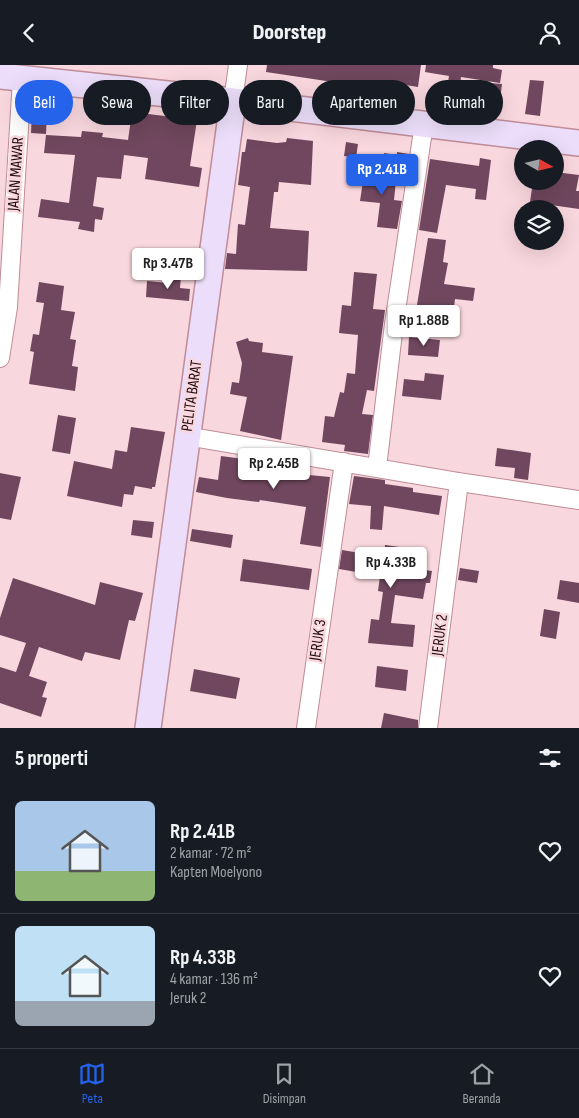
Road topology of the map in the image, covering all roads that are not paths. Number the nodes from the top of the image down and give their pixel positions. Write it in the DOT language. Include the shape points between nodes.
graph roads {
  1 [pos="238,65"];
  2 [pos="11,77"];
  3 [pos="234,101"];
  4 [pos="424,124"];
  5 [pos="579,143"];
  6 [pos="0,358"];
  7 [pos="186,436"];
  8 [pos="344,462"];
  9 [pos="377,468"];
  10 [pos="459,482"];
  11 [pos="579,500"];
  12 [pos="148,728"];
  13 [pos="306,728"];
  14 [pos="428,728"];
  1 -- 3 [label="street, PELITA BARAT"];
  2 -- 3 [label="street"];
  2 -- 6 [label="street, JALAN MAWAR" via="8,307"];
  3 -- 4 [label="street"];
  3 -- 7 [label="street, PELITA BARAT"];
  4 -- 5 [label="street"];
  4 -- 9 [label="street" via="394,324"];
  7 -- 8 [label="street"];
  7 -- 12 [label="street, PELITA BARAT"];
  8 -- 9 [label="street"];
  8 -- 13 [label="street, JERUK 3"];
  9 -- 10 [label="street"];
  10 -- 11 [label="street"];
  10 -- 14 [label="street, JERUK 2"];
}
